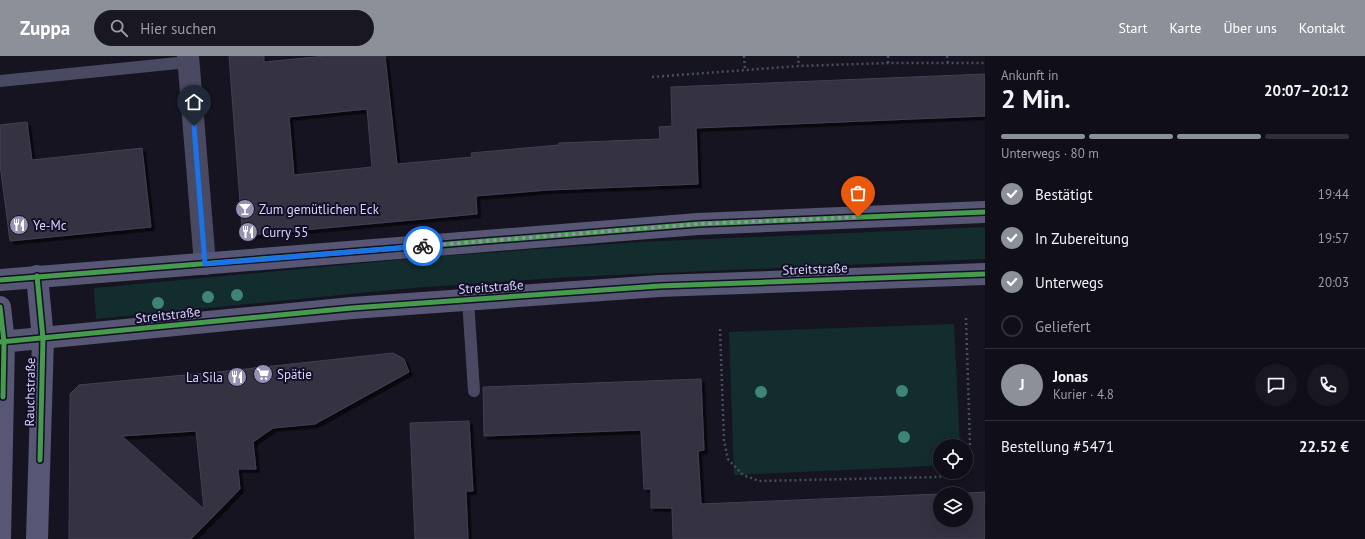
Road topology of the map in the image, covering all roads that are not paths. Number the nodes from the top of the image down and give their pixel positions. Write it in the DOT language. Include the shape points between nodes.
graph roads {
  1 [pos="188,59"];
  2 [pos="0,81"];
  3 [pos="985,212"];
  4 [pos="205,264"];
  5 [pos="985,274"];
  6 [pos="36,276"];
  7 [pos="0,280"];
  8 [pos="468,300"];
  9 [pos="0,307"];
  10 [pos="43,339"];
  11 [pos="2,342"];
  12 [pos="474,391"];
  13 [pos="0,539"];
  14 [pos="37,539"];
  1 -- 2 [label="lane"];
  1 -- 4 [label="street"];
  3 -- 4 [label="main road" via="698,224"];
  4 -- 6 [label="main road"];
  5 -- 8 [label="main road, Streitstraße" via="659,286"];
  6 -- 7 [label="main road"];
  6 -- 10 [label="main road, Rauchstraße"];
  8 -- 10 [label="main road, Streitstraße" via="344,308"];
  8 -- 12 [label="lane"];
  9 -- 11 [label="main road, Rauchstraße"];
  10 -- 11 [label="main road, Streitstraße"];
  10 -- 14 [label="main road, Rauchstraße"];
  11 -- 13 [label="main road, Rauchstraße"];
}
